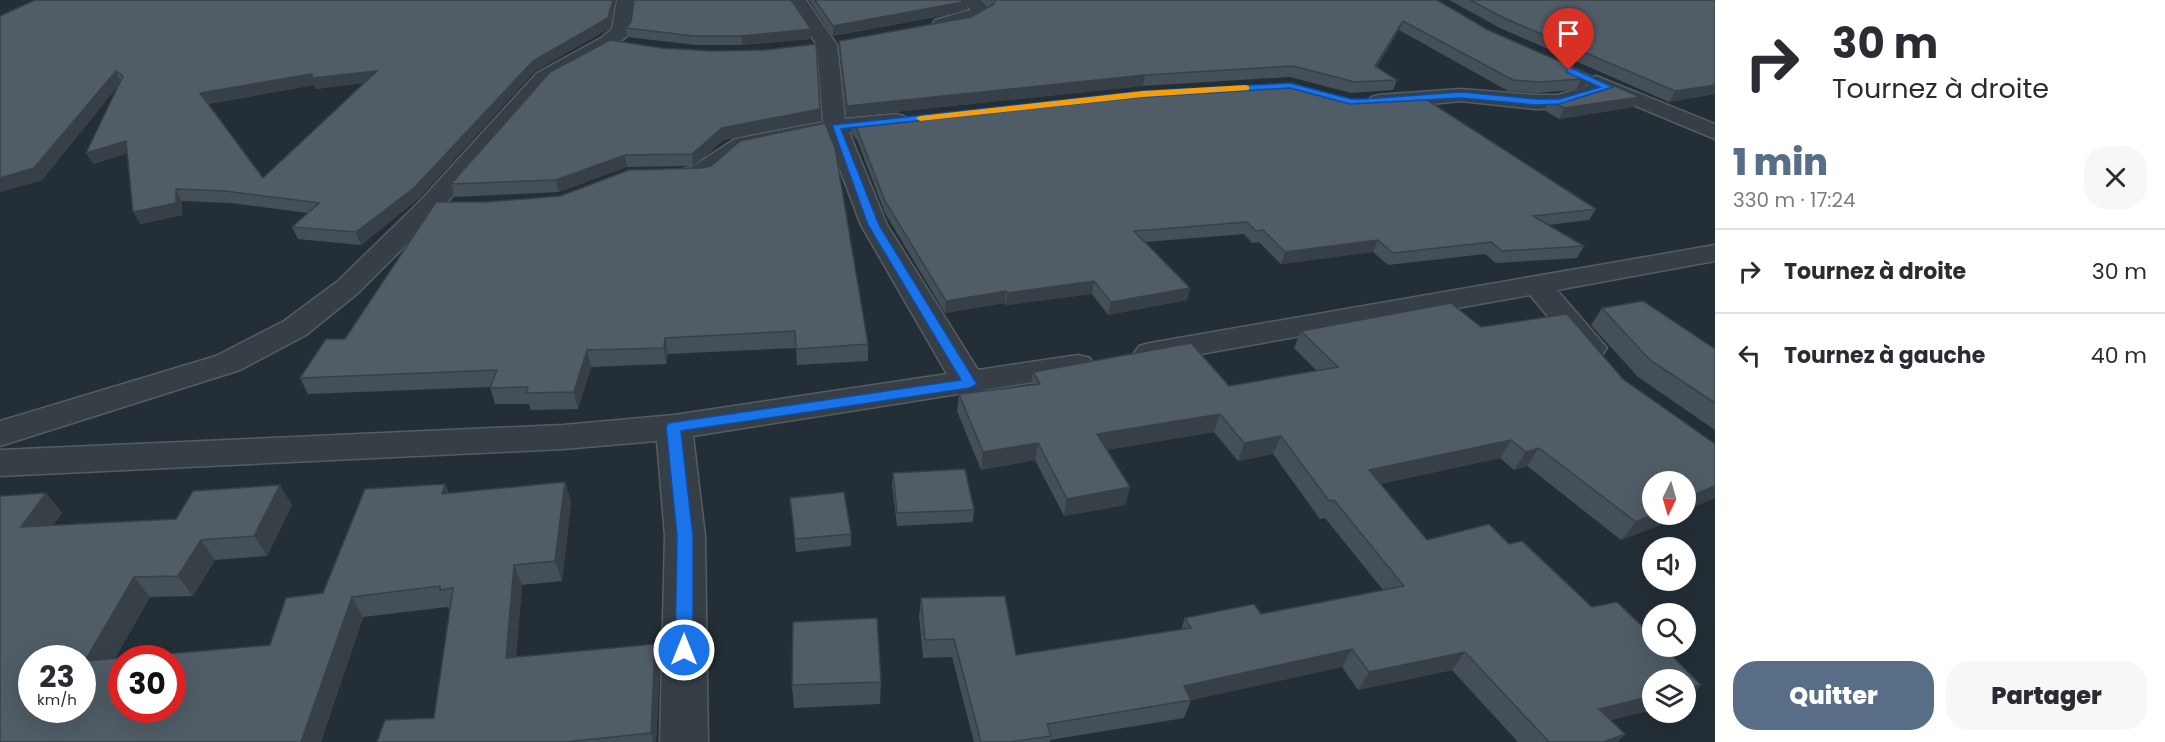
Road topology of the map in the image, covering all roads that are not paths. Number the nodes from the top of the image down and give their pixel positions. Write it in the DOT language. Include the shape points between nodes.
graph roads {
  1 [pos="626,0"];
  2 [pos="797,0"];
  3 [pos="970,0"];
  4 [pos="924,27"];
  5 [pos="1576,73"];
  6 [pos="1608,87"];
  7 [pos="1357,102"];
  8 [pos="921,118"];
  9 [pos="836,127"];
  10 [pos="1715,132"];
  11 [pos="657,176"];
  12 [pos="1715,253"];
  13 [pos="1538,286"];
  14 [pos="1610,370"];
  15 [pos="970,384"];
  16 [pos="674,427"];
  17 [pos="0,434"];
  18 [pos="0,463"];
  19 [pos="684,742"];
  1 -- 17 [label="street" via="620,45 544,77 441,207 295,328 228,363"];
  2 -- 9 [label="street" via="827,45"];
  3 -- 4 [label="street" via="983,11 963,20"];
  5 -- 6 [label="street"];
  6 -- 7 [label="street" via="1559,101 1461,95"];
  6 -- 10 [label="street"];
  8 -- 9 [label="street"];
  9 -- 11 [label="street" via="732,147 702,174"];
  9 -- 15 [label="street" via="874,225"];
  12 -- 13 [label="street"];
  13 -- 14 [label="street"];
  13 -- 15 [label="street"];
  15 -- 16 [label="street"];
  16 -- 18 [label="street" via="563,437"];
  16 -- 19 [label="street" via="685,536"];
}
